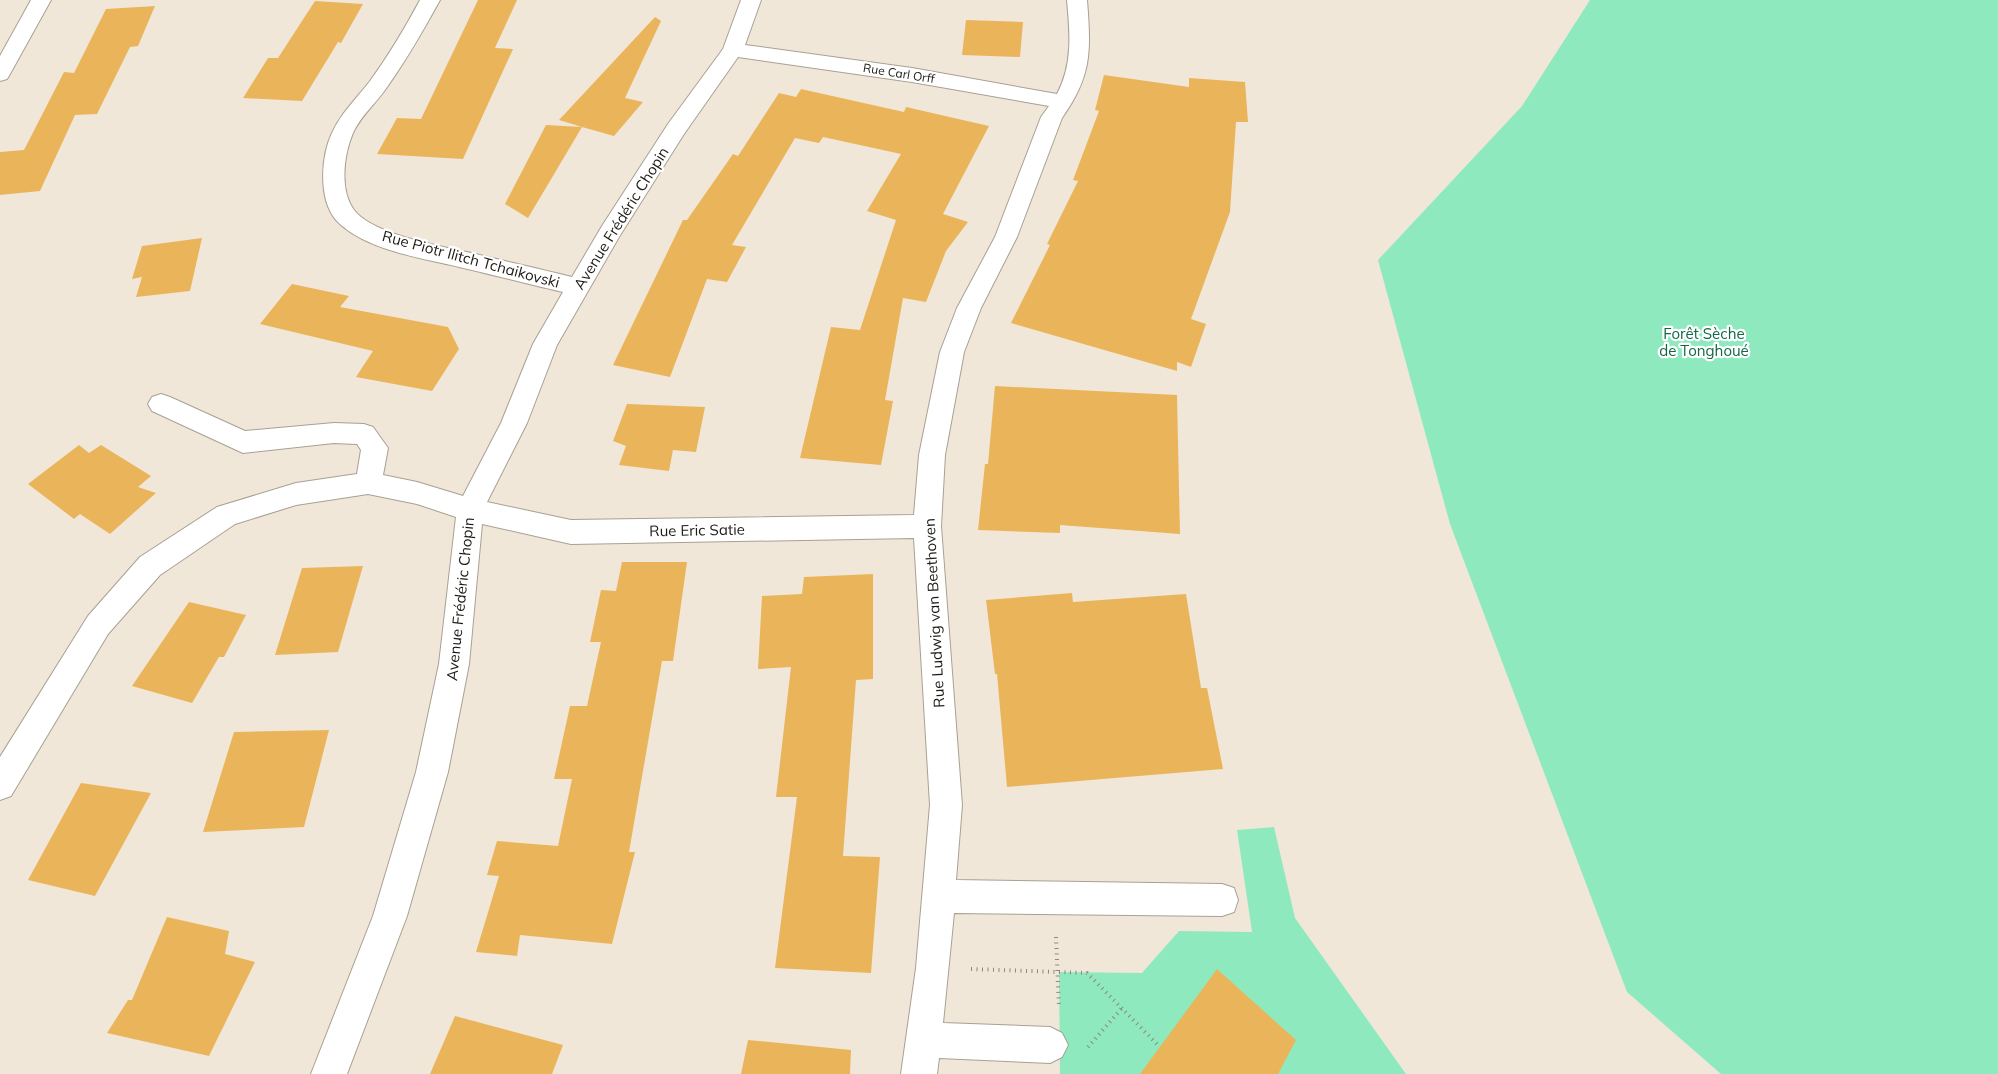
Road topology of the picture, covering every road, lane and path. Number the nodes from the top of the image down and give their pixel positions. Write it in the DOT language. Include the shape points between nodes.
graph roads {
  1 [pos="41,0"];
  2 [pos="430,0"];
  3 [pos="750,0"];
  4 [pos="1077,0"];
  5 [pos="733,50"];
  6 [pos="0,74"];
  7 [pos="1063,102"];
  8 [pos="577,287"];
  9 [pos="161,404"];
  10 [pos="368,483"];
  11 [pos="470,510"];
  12 [pos="927,526"];
  13 [pos="0,785"];
  14 [pos="938,896"];
  15 [pos="1222,900"];
  16 [pos="1056,936"];
  17 [pos="932,968"];
  18 [pos="1059,972"];
  19 [pos="1122,1008"];
  20 [pos="1054,1032"];
  21 [pos="923,1040"];
  22 [pos="1160,1047"];
  23 [pos="1084,1052"];
  24 [pos="329,1074"];
  25 [pos="919,1074"];
  1 -- 6 [label="street"];
  2 -- 8 [label="street, Rue Piotr Ilitch Tchaikovski" via="415,28 342,134 335,161 334,188 344,214 364,230 400,244"];
  3 -- 5 [label="street, Avenue Frédéric Chopin"];
  4 -- 7 [label="street, Rue Ludwig van Beethoven" via="1079,51 1075,78"];
  5 -- 7 [label="street, Rue Carl Orff" via="912,75"];
  5 -- 8 [label="street, Avenue Frédéric Chopin" via="676,129"];
  7 -- 12 [label="street, Rue Ludwig van Beethoven" via="1052,117 1006,237 969,308 952,352 932,455"];
  8 -- 11 [label="street, Avenue Frédéric Chopin" via="545,344 514,423"];
  9 -- 10 [label="street" via="243,442 334,433 364,434 375,448"];
  10 -- 11 [label="street, Rue Eric Satie" via="416,492"];
  10 -- 13 [label="street, Rue Eric Satie" via="296,494 227,515 150,566 98,625"];
  11 -- 12 [label="street, Rue Eric Satie" via="571,532"];
  11 -- 24 [label="street, Avenue Frédéric Chopin" via="454,664 432,772 390,916"];
  12 -- 14 [label="street, Rue Ludwig van Beethoven" via="946,804"];
  14 -- 15 [label="street"];
  14 -- 17 [label="street, Rue Ludwig van Beethoven"];
  16 -- 18 [label="path"];
  17 -- 18 [label="path"];
  17 -- 21 [label="street, Rue Ludwig van Beethoven"];
  18 -- 19 [label="path" via="1087,973"];
  18 -- 20 [label="path"];
  19 -- 22 [label="path"];
  19 -- 23 [label="path"];
  20 -- 21 [label="street"];
  21 -- 25 [label="street, Rue Ludwig van Beethoven"];
}
